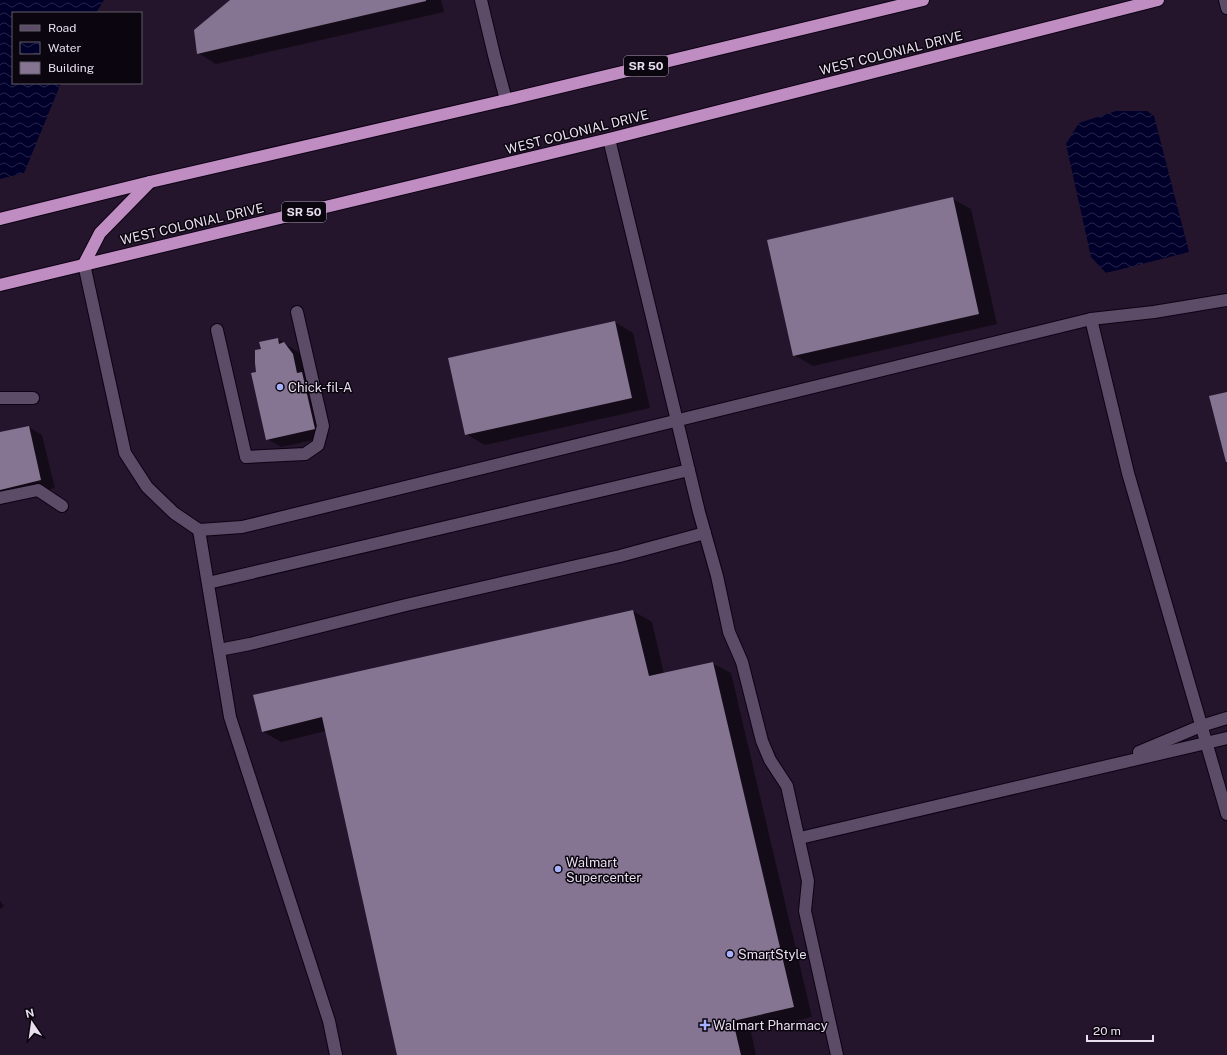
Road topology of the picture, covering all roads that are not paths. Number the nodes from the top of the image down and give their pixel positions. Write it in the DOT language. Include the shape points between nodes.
graph roads {
  1 [pos="481,0"];
  2 [pos="923,0"];
  3 [pos="1158,0"];
  4 [pos="1225,0"];
  5 [pos="1227,8"];
  6 [pos="506,100"];
  7 [pos="608,139"];
  8 [pos="150,182"];
  9 [pos="0,219"];
  10 [pos="84,264"];
  11 [pos="0,285"];
  12 [pos="1227,300"];
  13 [pos="297,312"];
  14 [pos="1091,320"];
  15 [pos="217,330"];
  16 [pos="0,398"];
  17 [pos="33,398"];
  18 [pos="678,421"];
  19 [pos="689,470"];
  20 [pos="0,498"];
  21 [pos="62,506"];
  22 [pos="199,530"];
  23 [pos="705,533"];
  24 [pos="208,582"];
  25 [pos="219,650"];
  26 [pos="1227,718"];
  27 [pos="1202,726"];
  28 [pos="1227,738"];
  29 [pos="1206,742"];
  30 [pos="1102,767"];
  31 [pos="1227,814"];
  32 [pos="800,838"];
  33 [pos="336,1055"];
  34 [pos="837,1055"];
  1 -- 6 [label="street"];
  2 -- 6 [label="highway, SR 50"];
  3 -- 7 [label="highway, WEST COLONIAL DRIVE / SR 50"];
  4 -- 5 [label="street"];
  6 -- 8 [label="highway, SR 50"];
  7 -- 10 [label="highway, WEST COLONIAL DRIVE / SR 50"];
  7 -- 18 [label="street"];
  8 -- 9 [label="highway, SR 50"];
  8 -- 10 [label="highway" via="100,234"];
  10 -- 11 [label="highway, WEST COLONIAL DRIVE / SR 50"];
  10 -- 22 [label="street" via="125,453 147,487 174,513"];
  12 -- 14 [label="street"];
  13 -- 15 [label="street" via="323,426 318,445 305,454 246,457"];
  14 -- 18 [label="street"];
  14 -- 27 [label="street" via="1128,473"];
  16 -- 17 [label="street"];
  18 -- 19 [label="street"];
  18 -- 22 [label="street" via="242,527"];
  19 -- 23 [label="street"];
  19 -- 24 [label="street"];
  20 -- 21 [label="street" via="38,490"];
  22 -- 24 [label="street"];
  23 -- 25 [label="street" via="620,556"];
  23 -- 32 [label="street" via="729,632 742,662 762,741 770,760 788,786"];
  24 -- 25 [label="street"];
  25 -- 33 [label="street" via="230,717 329,1021"];
  26 -- 27 [label="street"];
  27 -- 29 [label="street"];
  27 -- 30 [label="street"];
  28 -- 29 [label="street"];
  29 -- 30 [label="street"];
  29 -- 31 [label="street"];
  30 -- 32 [label="street"];
  32 -- 34 [label="street" via="808,881 805,911"];
}
